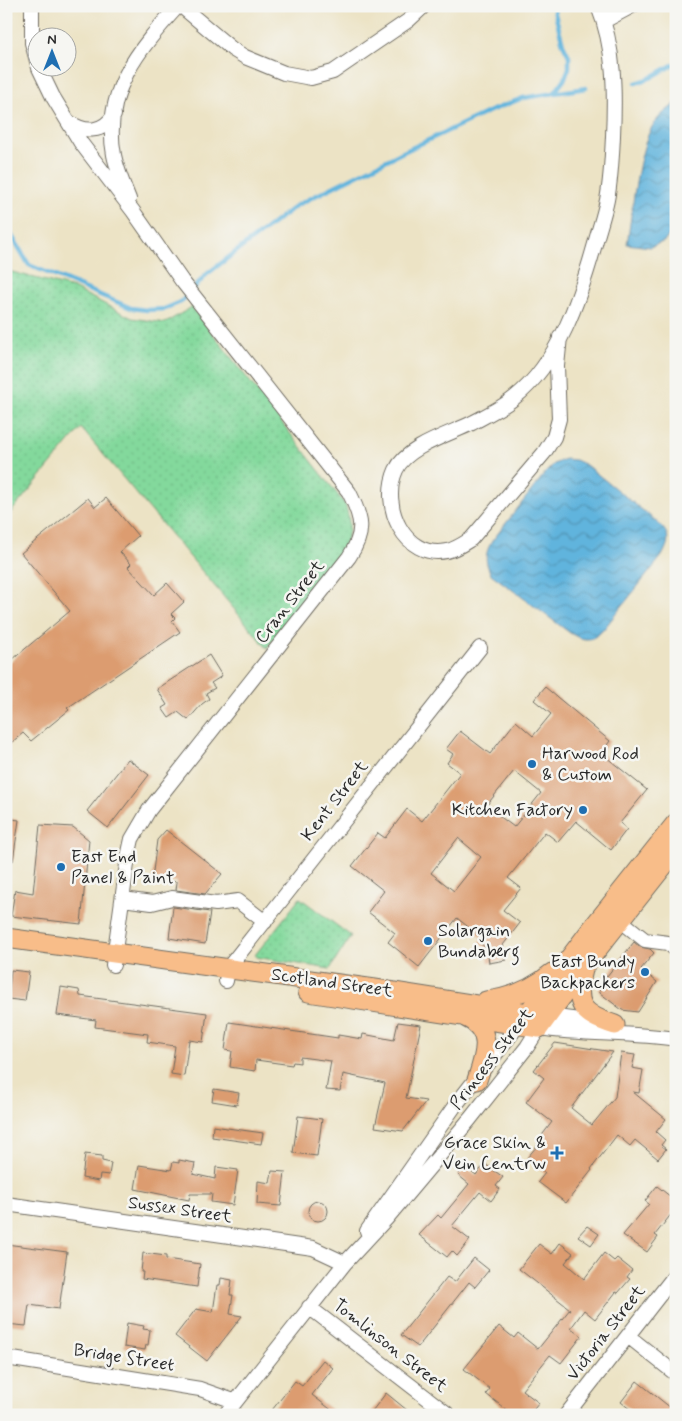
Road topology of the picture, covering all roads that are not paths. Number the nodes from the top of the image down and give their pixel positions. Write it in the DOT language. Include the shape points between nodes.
graph roads {
  1 [pos="32,6"];
  2 [pos="180,6"];
  3 [pos="424,6"];
  4 [pos="598,6"];
  5 [pos="632,6"];
  6 [pos="604,21"];
  7 [pos="32,28"];
  8 [pos="44,78"];
  9 [pos="114,115"];
  10 [pos="69,122"];
  11 [pos="133,211"];
  12 [pos="560,337"];
  13 [pos="480,648"];
  14 [pos="676,823"];
  15 [pos="676,850"];
  16 [pos="123,899"];
  17 [pos="620,920"];
  18 [pos="265,922"];
  19 [pos="6,938"];
  20 [pos="6,948"];
  21 [pos="676,950"];
  22 [pos="114,959"];
  23 [pos="576,963"];
  24 [pos="227,975"];
  25 [pos="462,1009"];
  26 [pos="524,1019"];
  27 [pos="543,1022"];
  28 [pos="614,1024"];
  29 [pos="656,1036"];
  30 [pos="676,1039"];
  31 [pos="477,1080"];
  32 [pos="6,1204"];
  33 [pos="348,1258"];
  34 [pos="676,1274"];
  35 [pos="309,1307"];
  36 [pos="628,1336"];
  37 [pos="6,1358"];
  38 [pos="676,1374"];
  39 [pos="234,1402"];
  40 [pos="225,1415"];
  41 [pos="449,1415"];
  42 [pos="566,1415"];
  1 -- 7 [label="street"];
  2 -- 3 [label="street" via="245,57 284,73 311,78 333,72 410,20"];
  2 -- 9 [label="street" via="148,38 129,67 120,86"];
  4 -- 6 [label="street"];
  5 -- 6 [label="street"];
  6 -- 12 [label="street" via="613,71 612,161 607,200 587,272"];
  8 -- 10 [label="street"];
  9 -- 10 [label="street" via="109,123 94,129 76,127"];
  9 -- 11 [label="street" via="117,168"];
  10 -- 11 [label="street" via="86,150"];
  11 -- 16 [label="street, Cran Street" via="182,281 349,492 359,514 361,534 349,557 149,810 132,839"];
  12 -- 12 [label="street" via="542,370 514,398 402,460 390,491 394,515 411,541 434,552 448,551 471,539 544,453 554,437 559,419 557,366"];
  13 -- 18 [label="street, Kent Street"];
  14 -- 23 [label="main road, Princess Street"];
  15 -- 17 [label="main road, Princess Street"];
  16 -- 18 [label="street" via="152,903 172,898 216,904 238,901"];
  16 -- 22 [label="street, Cran Street"];
  17 -- 21 [label="street" via="645,940 668,943"];
  17 -- 23 [label="main road, Princess Street"];
  18 -- 24 [label="street, Kent Street"];
  19 -- 22 [label="main road, Scotland Street"];
  20 -- 22 [label="main road, Scotland Street"];
  22 -- 24 [label="main road, Scotland Street"];
  23 -- 25 [label="main road" via="519,994"];
  23 -- 26 [label="main road, Princess Street"];
  23 -- 27 [label="main road, Princess Street"];
  23 -- 28 [label="main road" via="581,1003 596,1019"];
  24 -- 25 [label="main road, Scotland Street"];
  25 -- 26 [label="main road, Scotland Street"];
  25 -- 31 [label="main road" via="478,1024 484,1035 485,1054"];
  26 -- 27 [label="main road, Scotland Street"];
  26 -- 31 [label="street, Princess Street"];
  27 -- 28 [label="street, Scotland Street"];
  27 -- 29 [label="street, Scotland Street" via="615,1035"];
  27 -- 33 [label="street, Princess Street" via="463,1127 386,1219"];
  28 -- 29 [label="street, Scotland Street"];
  29 -- 30 [label="street, Scotland Street"];
  31 -- 33 [label="street, Princess Street" via="454,1107"];
  32 -- 33 [label="street, Sussex Street" via="313,1248"];
  33 -- 35 [label="street, Princess Street"];
  34 -- 36 [label="street, Victoria Street"];
  35 -- 39 [label="street, Princess Street"];
  35 -- 41 [label="street, Tomlinson Street"];
  36 -- 38 [label="street"];
  36 -- 42 [label="street, Victoria Street"];
  37 -- 39 [label="street, Bridge Street" via="200,1389"];
  39 -- 40 [label="street, Princess Street"];
}
